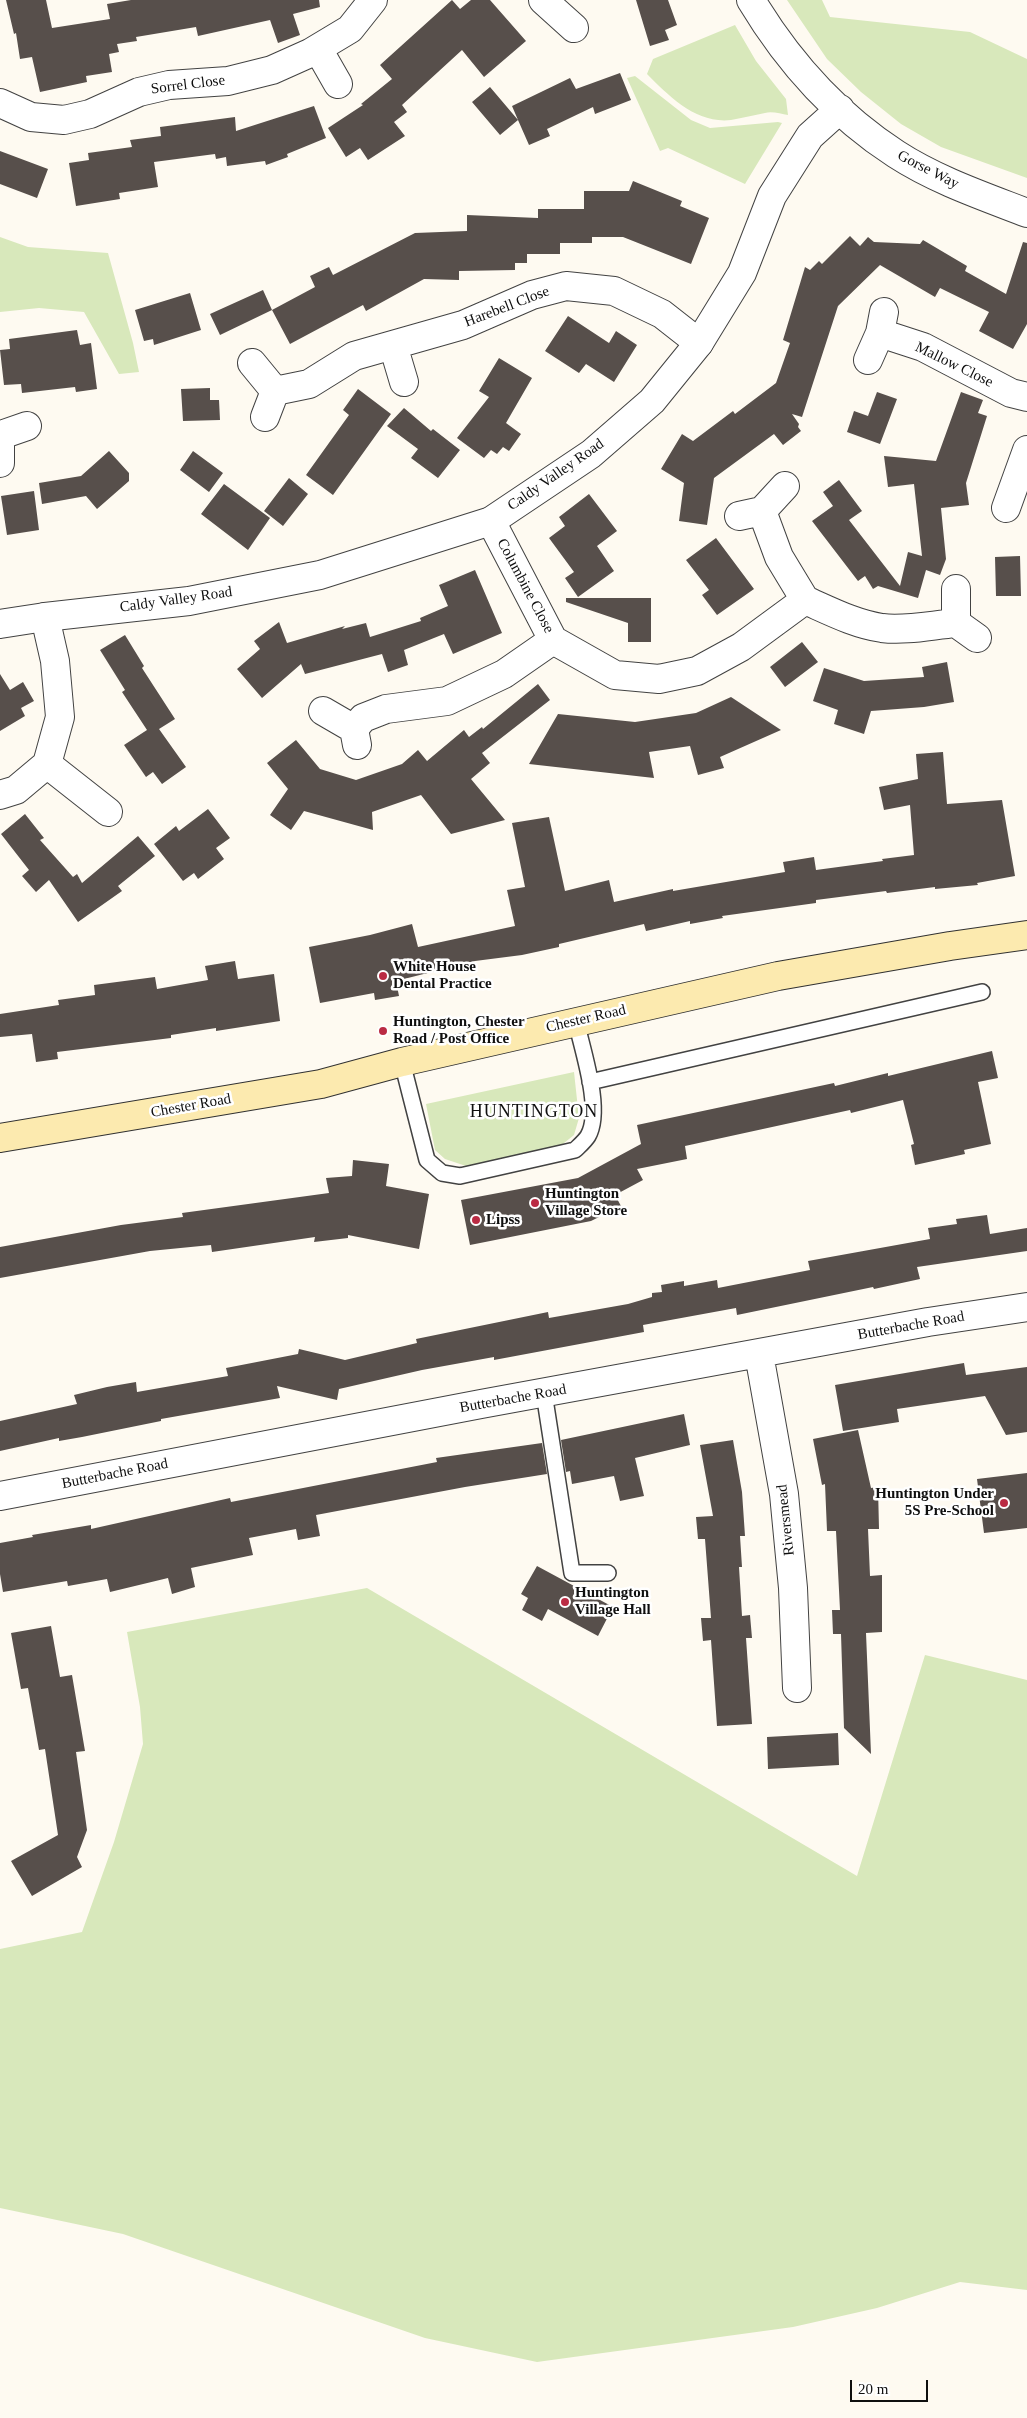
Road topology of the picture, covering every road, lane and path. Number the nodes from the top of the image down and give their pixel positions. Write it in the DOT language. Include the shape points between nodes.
graph roads {
  1 [pos="372,0"];
  2 [pos="543,0"];
  3 [pos="751,0"];
  4 [pos="574,28"];
  5 [pos="318,49"];
  6 [pos="338,84"];
  7 [pos="0,103"];
  8 [pos="840,109"];
  9 [pos="1027,213"];
  10 [pos="699,343"];
  11 [pos="393,345"];
  12 [pos="868,360"];
  13 [pos="252,363"];
  14 [pos="404,382"];
  15 [pos="275,391"];
  16 [pos="1027,397"];
  17 [pos="265,417"];
  18 [pos="27,426"];
  19 [pos="0,435"];
  20 [pos="1027,450"];
  21 [pos="0,463"];
  22 [pos="785,486"];
  23 [pos="1016,495"];
  24 [pos="491,521"];
  25 [pos="956,589"];
  26 [pos="805,600"];
  27 [pos="45,617"];
  28 [pos="0,624"];
  29 [pos="553,640"];
  30 [pos="323,711"];
  31 [pos="47,764"];
  32 [pos="0,795"];
  33 [pos="108,812"];
  34 [pos="1027,936"];
  35 [pos="982,992"];
  36 [pos="576,1021"];
  37 [pos="402,1062"];
  38 [pos="590,1082"];
  39 [pos="0,1138"];
  40 [pos="1027,1307"];
  41 [pos="760,1354"];
  42 [pos="544,1393"];
  43 [pos="0,1496"];
  44 [pos="608,1573"];
  45 [pos="797,1688"];
  1 -- 5 [label="street, Sorrel Close" via="350,29"];
  2 -- 4 [label="street"];
  3 -- 8 [label="street" via="770,33"];
  5 -- 6 [label="street"];
  5 -- 7 [label="street, Sorrel Close" via="272,70 228,81 169,85 139,92 90,114 64,120 31,118"];
  8 -- 9 [label="street, Gorse Way" via="896,154 941,178"];
  8 -- 10 [label="street, Caldy Valley Road" via="810,136 772,196 742,273"];
  10 -- 11 [label="street, Harebell Close" via="662,314 614,291 566,286 532,295 463,325"];
  10 -- 24 [label="street, Caldy Valley Road" via="652,401 591,454"];
  11 -- 14 [label="street"];
  11 -- 15 [label="street, Harebell Close" via="354,356 309,384"];
  12 -- 16 [label="street, Mallow Close" via="882,322 1011,393"];
  13 -- 15 [label="street"];
  15 -- 17 [label="street"];
  18 -- 19 [label="street"];
  19 -- 21 [label="street"];
  20 -- 23 [label="street"];
  22 -- 26 [label="street" via="750,514"];
  24 -- 27 [label="street, Caldy Valley Road" via="320,575 189,601"];
  24 -- 29 [label="street, Columbine Close"];
  25 -- 26 [label="street" via="966,630 882,628 855,621"];
  26 -- 29 [label="street, Columbine Close" via="741,646 697,671 659,679 615,675"];
  27 -- 28 [label="street, Caldy Valley Road"];
  27 -- 31 [label="street" via="56,661 60,717"];
  29 -- 30 [label="street" via="504,674 447,701 386,709 363,718 356,737"];
  31 -- 32 [label="street" via="16,790"];
  31 -- 33 [label="street"];
  34 -- 36 [label="main road, Chester Road" via="778,976"];
  35 -- 38 [label="lane"];
  36 -- 37 [label="main road, Chester Road"];
  36 -- 38 [label="lane"];
  37 -- 38 [label="lane" via="427,1160 442,1173 456,1177 575,1150 588,1136 594,1117"];
  37 -- 39 [label="main road, Chester Road" via="320,1084"];
  40 -- 41 [label="street, Butterbache Road"];
  41 -- 42 [label="street, Butterbache Road"];
  41 -- 45 [label="street, Riversmead" via="784,1494 793,1588"];
  42 -- 43 [label="street, Butterbache Road"];
  42 -- 44 [label="lane" via="572,1573"];
}
